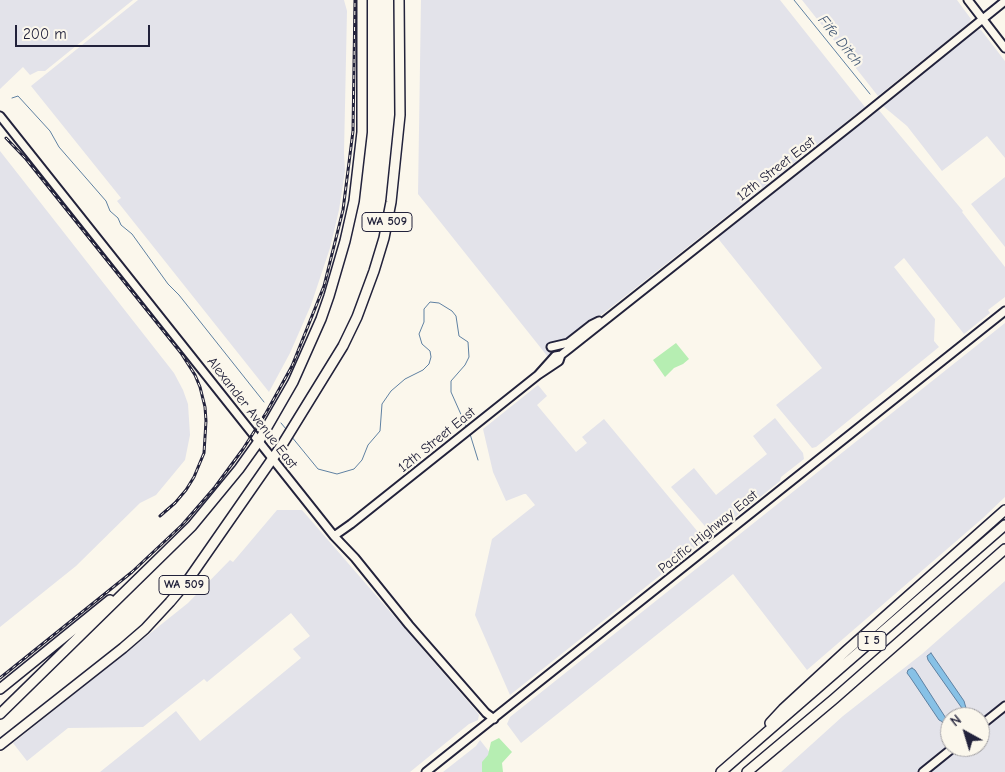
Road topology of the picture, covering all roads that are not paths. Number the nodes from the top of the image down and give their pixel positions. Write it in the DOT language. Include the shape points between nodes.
graph roads {
  1 [pos="362,0"];
  2 [pos="399,0"];
  3 [pos="968,0"];
  4 [pos="1005,1"];
  5 [pos="982,19"];
  6 [pos="1005,48"];
  7 [pos="0,116"];
  8 [pos="1005,310"];
  9 [pos="612,314"];
  10 [pos="551,347"];
  11 [pos="259,441"];
  12 [pos="272,459"];
  13 [pos="1005,505"];
  14 [pos="1005,510"];
  15 [pos="351,524"];
  16 [pos="1005,525"];
  17 [pos="334,536"];
  18 [pos="340,543"];
  19 [pos="1005,550"];
  20 [pos="954,555"];
  21 [pos="162,556"];
  22 [pos="0,689"];
  23 [pos="1005,706"];
  24 [pos="0,714"];
  25 [pos="990,718"];
  26 [pos="494,719"];
  27 [pos="0,744"];
  28 [pos="942,757"];
  29 [pos="738,758"];
  30 [pos="426,772"];
  31 [pos="721,772"];
  32 [pos="747,772"];
  33 [pos="923,772"];
  1 -- 11 [label="highway, WA 509" via="362,132 354,201 345,241 329,296 304,360"];
  2 -- 12 [label="highway, WA 509" via="399,127 394,183 384,238 350,332"];
  3 -- 5 [label="street"];
  4 -- 5 [label="street, 12th Street East"];
  5 -- 6 [label="street"];
  5 -- 9 [label="street, 12th Street East"];
  7 -- 11 [label="street, Alexander Avenue East"];
  8 -- 26 [label="street, Pacific Highway East"];
  9 -- 10 [label="street" via="568,343"];
  9 -- 15 [label="street, 12th Street East" via="558,362"];
  11 -- 12 [label="street, Alexander Avenue East"];
  11 -- 21 [label="highway, WA 509" via="212,504"];
  12 -- 17 [label="street, Alexander Avenue East"];
  12 -- 27 [label="highway, WA 509" via="186,583 162,611 123,648"];
  13 -- 20 [label="highway"];
  14 -- 20 [label="highway"];
  15 -- 17 [label="street, 12th Street East"];
  15 -- 18 [label="street, 12th Street East"];
  16 -- 29 [label="highway, I 5"];
  17 -- 18 [label="street, Alexander Avenue East"];
  18 -- 26 [label="street, Alexander Avenue East"];
  19 -- 32 [label="highway, I 5"];
  20 -- 29 [label="highway" via="783,709"];
  21 -- 22 [label="highway"];
  21 -- 24 [label="highway, WA 509"];
  23 -- 25 [label="street"];
  26 -- 30 [label="street, Pacific Highway East"];
  28 -- 33 [label="street"];
  29 -- 31 [label="highway, I 5"];
}
